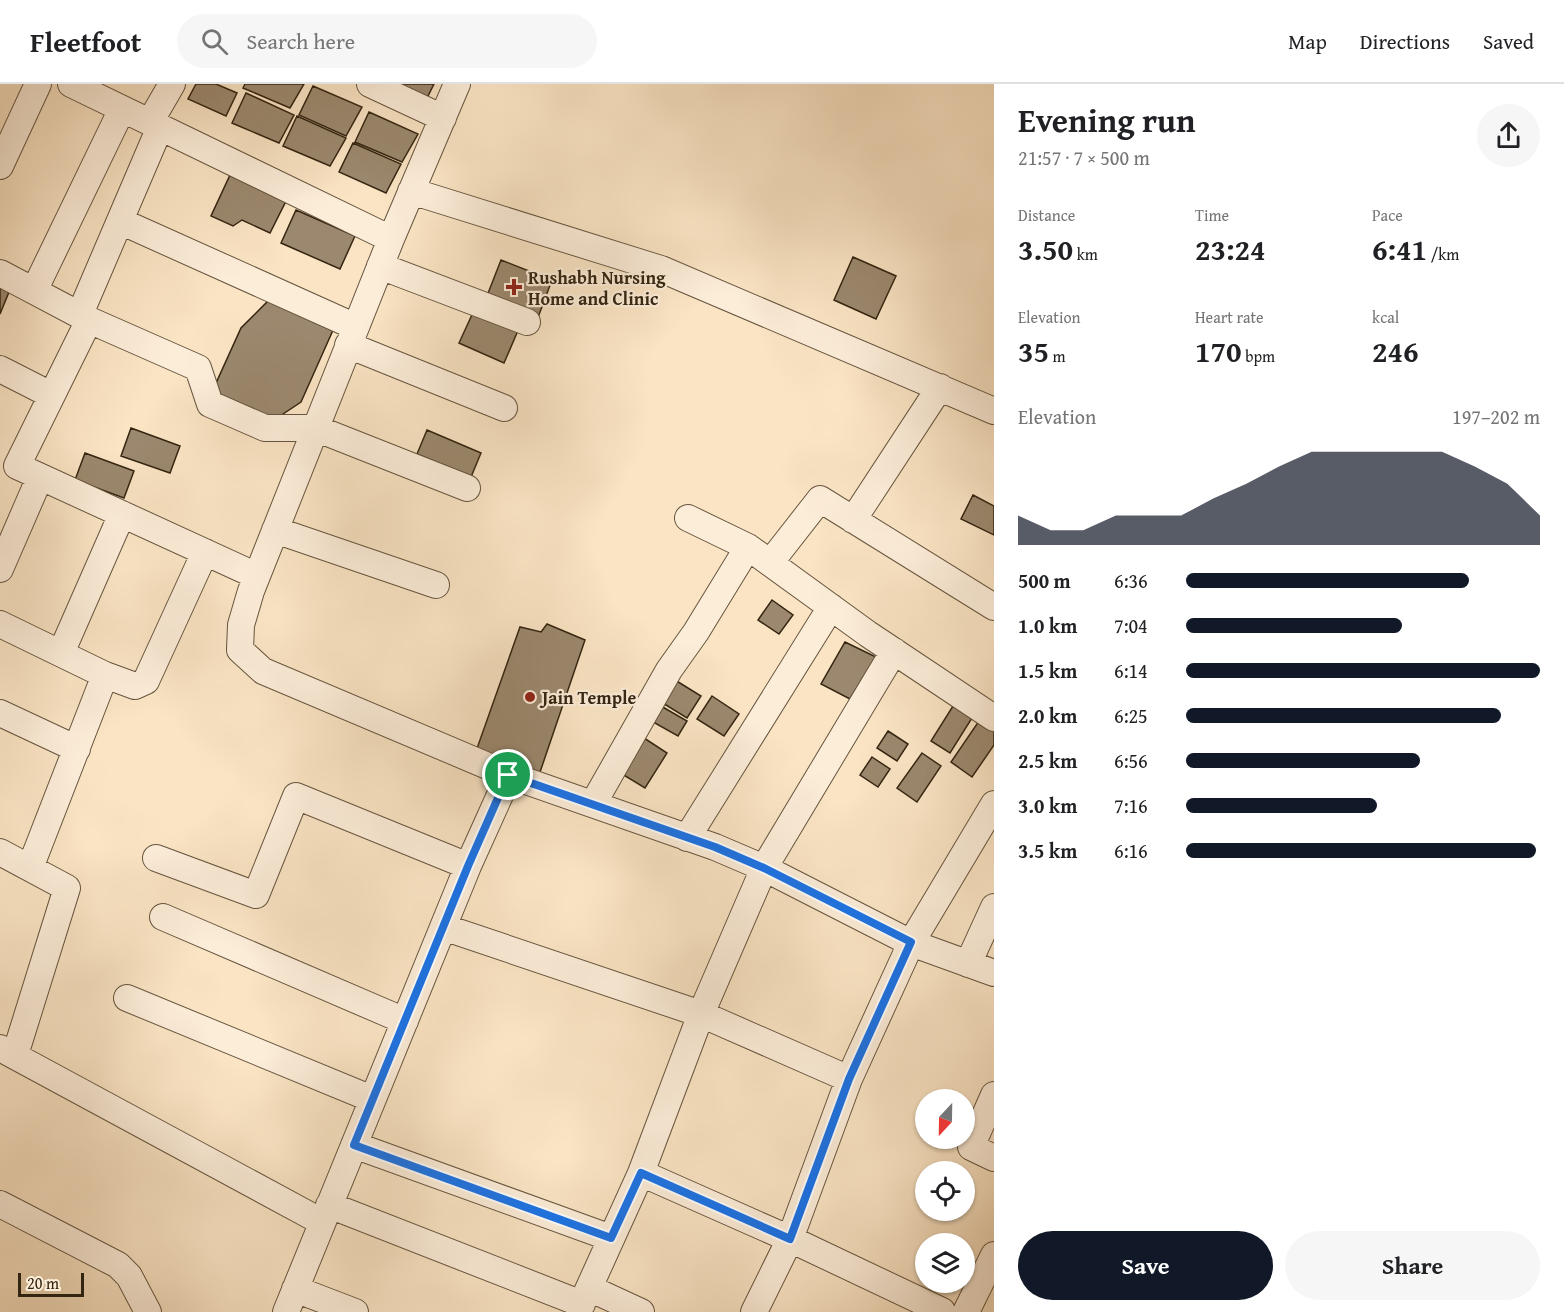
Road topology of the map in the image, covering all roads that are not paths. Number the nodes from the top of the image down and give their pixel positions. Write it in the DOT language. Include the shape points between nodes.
graph roads {
  1 [pos="38,84"];
  2 [pos="71,84"];
  3 [pos="172,84"];
  4 [pos="370,84"];
  5 [pos="457,84"];
  6 [pos="122,109"];
  7 [pos="443,118"];
  8 [pos="155,125"];
  9 [pos="0,166"];
  10 [pos="411,191"];
  11 [pos="120,221"];
  12 [pos="391,239"];
  13 [pos="380,266"];
  14 [pos="0,273"];
  15 [pos="34,291"];
  16 [pos="84,317"];
  17 [pos="527,322"];
  18 [pos="352,336"];
  19 [pos="0,369"];
  20 [pos="940,387"];
  21 [pos="51,395"];
  22 [pos="504,408"];
  23 [pos="994,411"];
  24 [pos="315,428"];
  25 [pos="9,461"];
  26 [pos="40,477"];
  27 [pos="467,488"];
  28 [pos="122,514"];
  29 [pos="688,518"];
  30 [pos="853,520"];
  31 [pos="275,530"];
  32 [pos="748,547"];
  33 [pos="205,552"];
  34 [pos="2,557"];
  35 [pos="770,563"];
  36 [pos="257,576"];
  37 [pos="436,585"];
  38 [pos="831,607"];
  39 [pos="994,607"];
  40 [pos="0,624"];
  41 [pos="894,651"];
  42 [pos="61,652"];
  43 [pos="105,675"];
  44 [pos="0,713"];
  45 [pos="994,718"];
  46 [pos="77,749"];
  47 [pos="508,775"];
  48 [pos="593,804"];
  49 [pos="994,804"];
  50 [pos="687,838"];
  51 [pos="0,852"];
  52 [pos="156,858"];
  53 [pos="468,866"];
  54 [pos="30,868"];
  55 [pos="764,868"];
  56 [pos="994,907"];
  57 [pos="163,917"];
  58 [pos="443,927"];
  59 [pos="911,942"];
  60 [pos="968,964"];
  61 [pos="994,974"];
  62 [pos="127,998"];
  63 [pos="701,1014"];
  64 [pos="405,1021"];
  65 [pos="7,1052"];
  66 [pos="849,1079"];
  67 [pos="994,1095"];
  68 [pos="372,1099"];
  69 [pos="354,1145"];
  70 [pos="994,1158"];
  71 [pos="641,1173"];
  72 [pos="0,1204"];
  73 [pos="326,1214"];
  74 [pos="611,1238"];
  75 [pos="790,1239"];
  76 [pos="994,1255"];
  77 [pos="295,1288"];
  78 [pos="583,1301"];
  79 [pos="148,1312"];
  80 [pos="286,1312"];
  81 [pos="355,1312"];
  82 [pos="641,1312"];
  83 [pos="754,1312"];
  84 [pos="949,1312"];
  1 -- 9 [label="street"];
  2 -- 6 [label="street"];
  3 -- 8 [label="street"];
  4 -- 7 [label="street"];
  5 -- 7 [label="street"];
  6 -- 8 [label="street"];
  6 -- 15 [label="street"];
  7 -- 10 [label="street"];
  8 -- 11 [label="street"];
  8 -- 12 [label="street"];
  10 -- 12 [label="street"];
  10 -- 20 [label="street" via="660,269"];
  11 -- 16 [label="street"];
  11 -- 18 [label="street"];
  12 -- 13 [label="street"];
  13 -- 17 [label="street"];
  13 -- 18 [label="street"];
  14 -- 15 [label="street"];
  15 -- 16 [label="street"];
  16 -- 21 [label="street"];
  16 -- 24 [label="street" via="198,368 210,404 265,429"];
  18 -- 22 [label="street"];
  18 -- 24 [label="street"];
  19 -- 21 [label="street"];
  20 -- 23 [label="street"];
  20 -- 30 [label="street"];
  21 -- 25 [label="street"];
  24 -- 27 [label="street"];
  24 -- 31 [label="street"];
  25 -- 26 [label="street"];
  26 -- 28 [label="street"];
  26 -- 34 [label="street"];
  28 -- 33 [label="street"];
  28 -- 42 [label="street"];
  29 -- 32 [label="street"];
  30 -- 35 [label="street" via="820,499"];
  30 -- 39 [label="street"];
  31 -- 36 [label="street"];
  31 -- 37 [label="street"];
  32 -- 35 [label="street"];
  32 -- 48 [label="street" via="669,670"];
  33 -- 36 [label="street"];
  33 -- 43 [label="street" via="147,681 135,687"];
  35 -- 38 [label="street"];
  36 -- 47 [label="street" via="241,625 240,650 263,671"];
  38 -- 41 [label="street"];
  38 -- 50 [label="street"];
  40 -- 42 [label="street"];
  41 -- 45 [label="street"];
  41 -- 55 [label="street"];
  42 -- 43 [label="street"];
  43 -- 46 [label="street"];
  44 -- 46 [label="street"];
  46 -- 54 [label="street"];
  47 -- 48 [label="street"];
  47 -- 53 [label="street"];
  48 -- 50 [label="street"];
  49 -- 59 [label="street"];
  50 -- 55 [label="street"];
  51 -- 54 [label="street"];
  52 -- 53 [label="street" via="256,895 296,796"];
  53 -- 58 [label="street"];
  54 -- 65 [label="street" via="67,888"];
  55 -- 59 [label="street"];
  55 -- 63 [label="street"];
  56 -- 60 [label="street"];
  57 -- 64 [label="street"];
  58 -- 63 [label="street"];
  58 -- 64 [label="street"];
  59 -- 60 [label="street"];
  59 -- 66 [label="street"];
  60 -- 61 [label="street"];
  62 -- 68 [label="street"];
  63 -- 66 [label="street"];
  63 -- 71 [label="street"];
  64 -- 68 [label="street"];
  65 -- 73 [label="street"];
  66 -- 75 [label="street"];
  67 -- 70 [label="street" via="971,1147"];
  68 -- 69 [label="street"];
  69 -- 73 [label="street"];
  69 -- 74 [label="street"];
  71 -- 74 [label="street"];
  71 -- 75 [label="street"];
  72 -- 79 [label="street" via="118,1266 129,1276"];
  73 -- 77 [label="street"];
  73 -- 78 [label="street"];
  74 -- 78 [label="street"];
  75 -- 83 [label="street"];
  75 -- 84 [label="street"];
  76 -- 84 [label="street"];
  77 -- 80 [label="street"];
  77 -- 81 [label="street"];
  78 -- 82 [label="street"];
}
